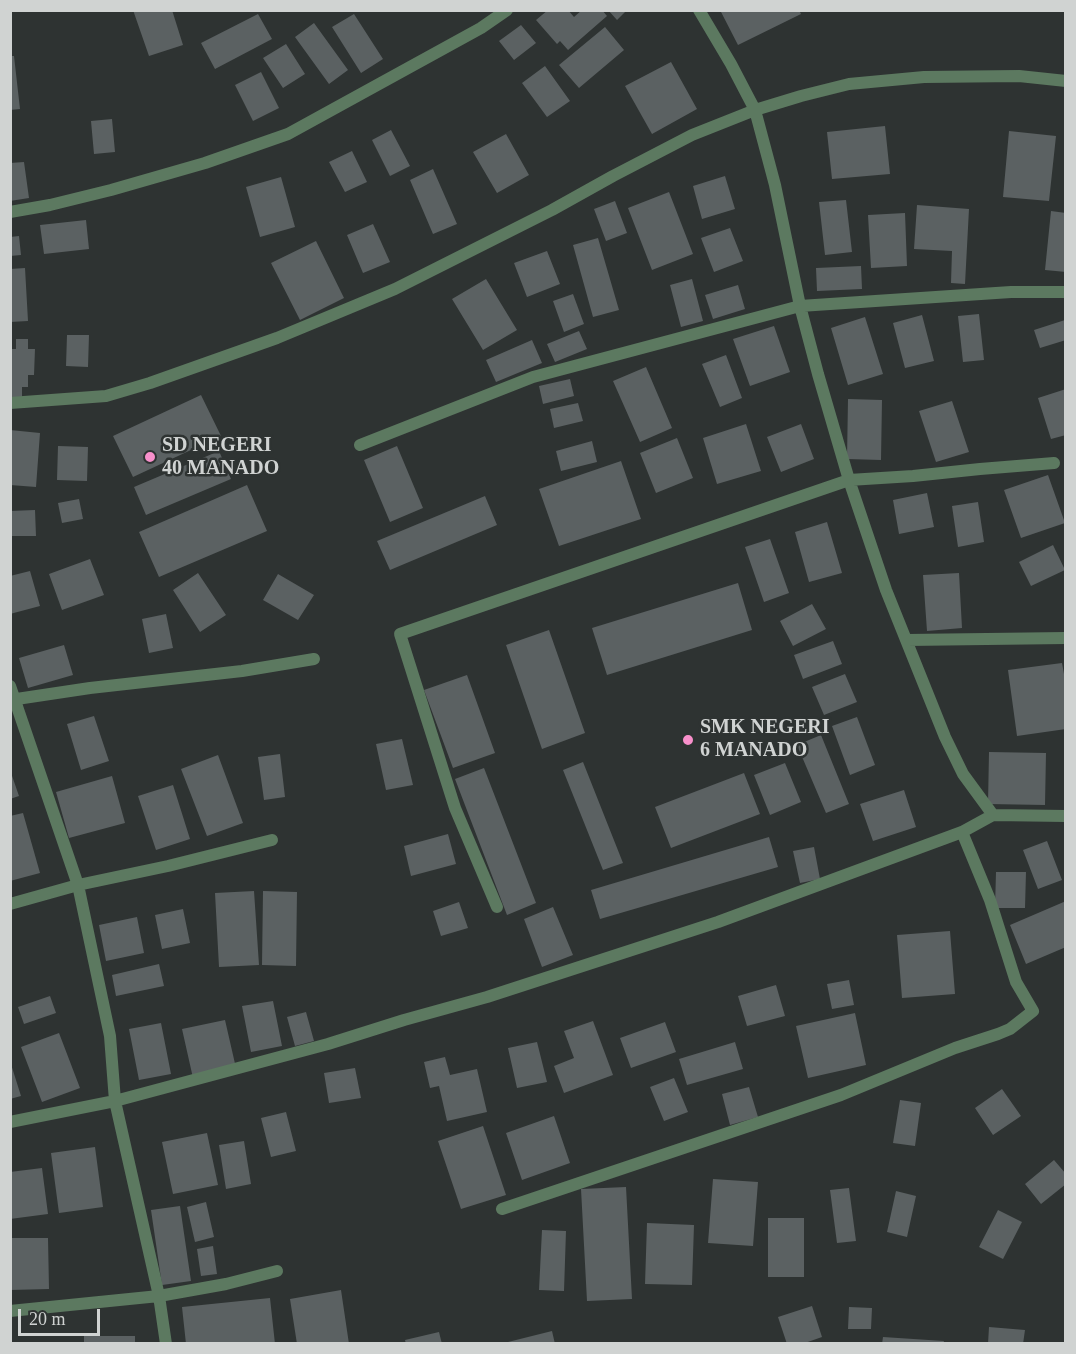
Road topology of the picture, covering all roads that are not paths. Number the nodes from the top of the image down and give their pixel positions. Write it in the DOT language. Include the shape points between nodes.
graph roads {
  1 [pos="507,10"];
  2 [pos="699,10"];
  3 [pos="1065,81"];
  4 [pos="755,110"];
  5 [pos="10,212"];
  6 [pos="1065,292"];
  7 [pos="800,306"];
  8 [pos="10,403"];
  9 [pos="360,445"];
  10 [pos="1054,463"];
  11 [pos="849,480"];
  12 [pos="1065,638"];
  13 [pos="907,640"];
  14 [pos="314,659"];
  15 [pos="10,686"];
  16 [pos="13,700"];
  17 [pos="993,815"];
  18 [pos="1065,816"];
  19 [pos="962,832"];
  20 [pos="272,840"];
  21 [pos="78,885"];
  22 [pos="10,904"];
  23 [pos="497,907"];
  24 [pos="115,1101"];
  25 [pos="10,1122"];
  26 [pos="502,1209"];
  27 [pos="277,1271"];
  28 [pos="159,1296"];
  29 [pos="10,1311"];
  30 [pos="166,1344"];
  1 -- 5 [label="street" via="288,134 184,169"];
  2 -- 4 [label="street"];
  3 -- 4 [label="street" via="1018,76 924,77 849,84"];
  4 -- 7 [label="street"];
  4 -- 8 [label="street" via="692,135 395,289 277,338 106,396"];
  6 -- 7 [label="street"];
  7 -- 9 [label="street" via="533,377"];
  7 -- 11 [label="street"];
  10 -- 11 [label="street"];
  11 -- 13 [label="street"];
  11 -- 23 [label="street" via="400,634 455,808"];
  12 -- 13 [label="street"];
  13 -- 17 [label="street" via="963,774"];
  14 -- 16 [label="street"];
  15 -- 16 [label="street"];
  16 -- 21 [label="street"];
  17 -- 18 [label="street"];
  17 -- 19 [label="street"];
  19 -- 24 [label="street" via="718,922 487,997"];
  19 -- 26 [label="street" via="990,900 1016,982 1033,1011 1027,1016 1010,1029 841,1095"];
  20 -- 21 [label="street"];
  21 -- 22 [label="street"];
  21 -- 24 [label="street" via="110,1036"];
  24 -- 25 [label="street"];
  24 -- 28 [label="street"];
  27 -- 28 [label="street"];
  28 -- 29 [label="street"];
  28 -- 30 [label="street"];
}
